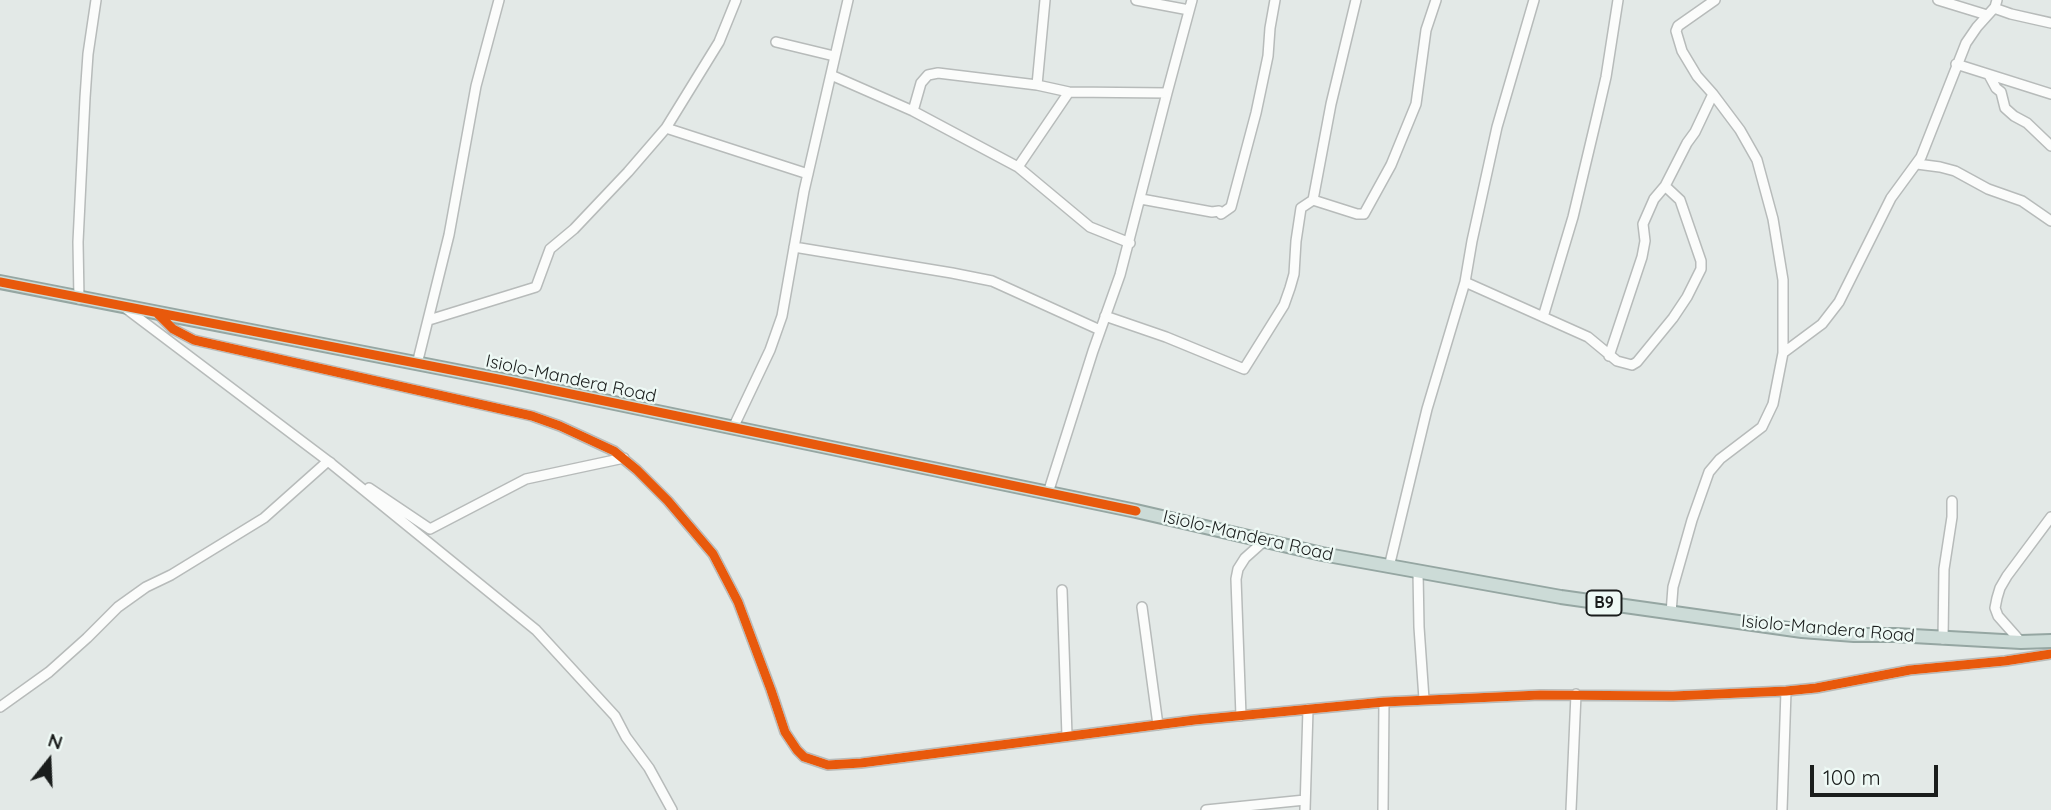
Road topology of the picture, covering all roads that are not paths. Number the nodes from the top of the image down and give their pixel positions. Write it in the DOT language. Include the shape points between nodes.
graph roads {
  1 [pos="96,0"];
  2 [pos="499,0"];
  3 [pos="736,0"];
  4 [pos="848,0"];
  5 [pos="1045,0"];
  6 [pos="1136,0"];
  7 [pos="1275,0"];
  8 [pos="1356,0"];
  9 [pos="1436,0"];
  10 [pos="1534,0"];
  11 [pos="1618,0"];
  12 [pos="1715,0"];
  13 [pos="1938,0"];
  14 [pos="1191,5"];
  15 [pos="1993,8"];
  16 [pos="2051,23"];
  17 [pos="776,42"];
  18 [pos="834,56"];
  19 [pos="1956,64"];
  20 [pos="831,75"];
  21 [pos="1989,75"];
  22 [pos="1037,85"];
  23 [pos="1069,92"];
  24 [pos="1167,93"];
  25 [pos="1713,94"];
  26 [pos="2051,94"];
  27 [pos="914,111"];
  28 [pos="666,128"];
  29 [pos="2051,146"];
  30 [pos="1917,164"];
  31 [pos="1018,167"];
  32 [pos="808,174"];
  33 [pos="1665,186"];
  34 [pos="1141,199"];
  35 [pos="1313,200"];
  36 [pos="2051,221"];
  37 [pos="1130,243"];
  38 [pos="794,247"];
  39 [pos="0,282"];
  40 [pos="1465,282"];
  41 [pos="79,299"];
  42 [pos="122,306"];
  43 [pos="157,313"];
  44 [pos="1105,316"];
  45 [pos="1543,317"];
  46 [pos="429,320"];
  47 [pos="1100,330"];
  48 [pos="1783,354"];
  49 [pos="1609,356"];
  50 [pos="417,364"];
  51 [pos="733,428"];
  52 [pos="624,458"];
  53 [pos="328,461"];
  54 [pos="1048,493"];
  55 [pos="1952,501"];
  56 [pos="2051,517"];
  57 [pos="1264,541"];
  58 [pos="1389,567"];
  59 [pos="1418,572"];
  60 [pos="1062,590"];
  61 [pos="1142,607"];
  62 [pos="1671,613"];
  63 [pos="1943,639"];
  64 [pos="2051,641"];
  65 [pos="2021,642"];
  66 [pos="2051,654"];
  67 [pos="1786,691"];
  68 [pos="1576,695"];
  69 [pos="1424,699"];
  70 [pos="1384,702"];
  71 [pos="0,707"];
  72 [pos="1308,709"];
  73 [pos="1241,716"];
  74 [pos="1158,725"];
  75 [pos="1067,736"];
  76 [pos="1305,805"];
  77 [pos="672,810"];
  78 [pos="1206,810"];
  79 [pos="1383,810"];
  80 [pos="1571,810"];
  81 [pos="1782,810"];
  1 -- 41 [label="street" via="85,98"];
  2 -- 46 [label="street" via="476,86"];
  3 -- 28 [label="street" via="719,41"];
  4 -- 18 [label="street"];
  5 -- 22 [label="street"];
  6 -- 14 [label="street"];
  7 -- 34 [label="street" via="1256,113 1231,207 1221,214"];
  8 -- 35 [label="street"];
  9 -- 35 [label="street" via="1426,30 1414,111 1366,211 1360,215"];
  10 -- 40 [label="street" via="1497,127"];
  11 -- 45 [label="street" via="1597,116"];
  12 -- 25 [label="street" via="1676,31 1682,51"];
  13 -- 15 [label="street"];
  14 -- 24 [label="street"];
  15 -- 16 [label="street"];
  15 -- 19 [label="street"];
  17 -- 18 [label="street"];
  18 -- 20 [label="street"];
  19 -- 21 [label="street"];
  19 -- 30 [label="street"];
  20 -- 27 [label="street"];
  20 -- 32 [label="street"];
  21 -- 26 [label="street"];
  21 -- 29 [label="street" via="2005,108"];
  22 -- 23 [label="street"];
  22 -- 27 [label="street" via="932,74 921,83"];
  23 -- 24 [label="street"];
  23 -- 31 [label="street"];
  24 -- 34 [label="street"];
  25 -- 33 [label="street"];
  25 -- 48 [label="street" via="1756,160 1771,210 1783,281"];
  27 -- 31 [label="street"];
  28 -- 32 [label="street"];
  28 -- 46 [label="street" via="550,249 536,287"];
  30 -- 36 [label="street" via="1955,171 2022,201"];
  30 -- 48 [label="street" via="1891,198 1832,314"];
  31 -- 37 [label="street" via="1090,227"];
  32 -- 38 [label="street"];
  33 -- 49 [label="street" via="1643,223 1642,257"];
  33 -- 49 [label="street" via="1681,200 1701,270 1673,318 1637,362 1623,364"];
  34 -- 37 [label="street"];
  35 -- 44 [label="street" via="1301,208 1294,274 1284,305 1244,369"];
  37 -- 44 [label="street"];
  38 -- 47 [label="street" via="992,281"];
  38 -- 51 [label="street" via="777,334"];
  39 -- 41 [label="highway, Isiolo-Mandera Road / B9"];
  40 -- 45 [label="street"];
  40 -- 58 [label="street" via="1427,409"];
  41 -- 42 [label="highway, Isiolo-Mandera Road / B9"];
  42 -- 43 [label="highway, Isiolo-Mandera Road / B9"];
  42 -- 53 [label="street"];
  43 -- 50 [label="highway, Isiolo-Mandera Road / B9"];
  43 -- 52 [label="street" via="194,340 531,416"];
  44 -- 47 [label="street"];
  45 -- 49 [label="street" via="1588,337"];
  46 -- 50 [label="street"];
  47 -- 54 [label="street"];
  48 -- 62 [label="street" via="1766,422 1709,472 1673,587"];
  50 -- 51 [label="highway, Isiolo-Mandera Road / B9"];
  51 -- 54 [label="highway, Isiolo-Mandera Road / B9"];
  52 -- 53 [label="street" via="526,479 430,528"];
  52 -- 75 [label="street" via="713,554 738,601 785,732 804,757 828,765 853,764"];
  53 -- 71 [label="street" via="264,518 118,607 49,672"];
  53 -- 77 [label="street" via="536,630 615,716"];
  54 -- 57 [label="highway, Isiolo-Mandera Road / B9"];
  55 -- 63 [label="street" via="1944,569"];
  56 -- 65 [label="street" via="2007,576 1997,598 1998,616"];
  57 -- 58 [label="highway, Isiolo-Mandera Road / B9"];
  57 -- 73 [label="street" via="1240,563 1236,579"];
  58 -- 59 [label="highway, Isiolo-Mandera Road / B9"];
  59 -- 62 [label="highway, Isiolo-Mandera Road / B9"];
  59 -- 69 [label="street"];
  60 -- 75 [label="street"];
  61 -- 74 [label="street"];
  62 -- 63 [label="highway, Isiolo-Mandera Road / B9" via="1802,631"];
  63 -- 65 [label="highway, Isiolo-Mandera Road / B9"];
  64 -- 65 [label="highway, Isiolo-Mandera Road / B9"];
  66 -- 67 [label="street" via="1910,670"];
  67 -- 68 [label="street"];
  67 -- 81 [label="street"];
  68 -- 69 [label="street"];
  68 -- 80 [label="street"];
  69 -- 70 [label="street"];
  70 -- 72 [label="street"];
  70 -- 79 [label="street"];
  72 -- 73 [label="street"];
  72 -- 76 [label="street"];
  73 -- 74 [label="street"];
  74 -- 75 [label="street"];
  76 -- 78 [label="street"];
}
